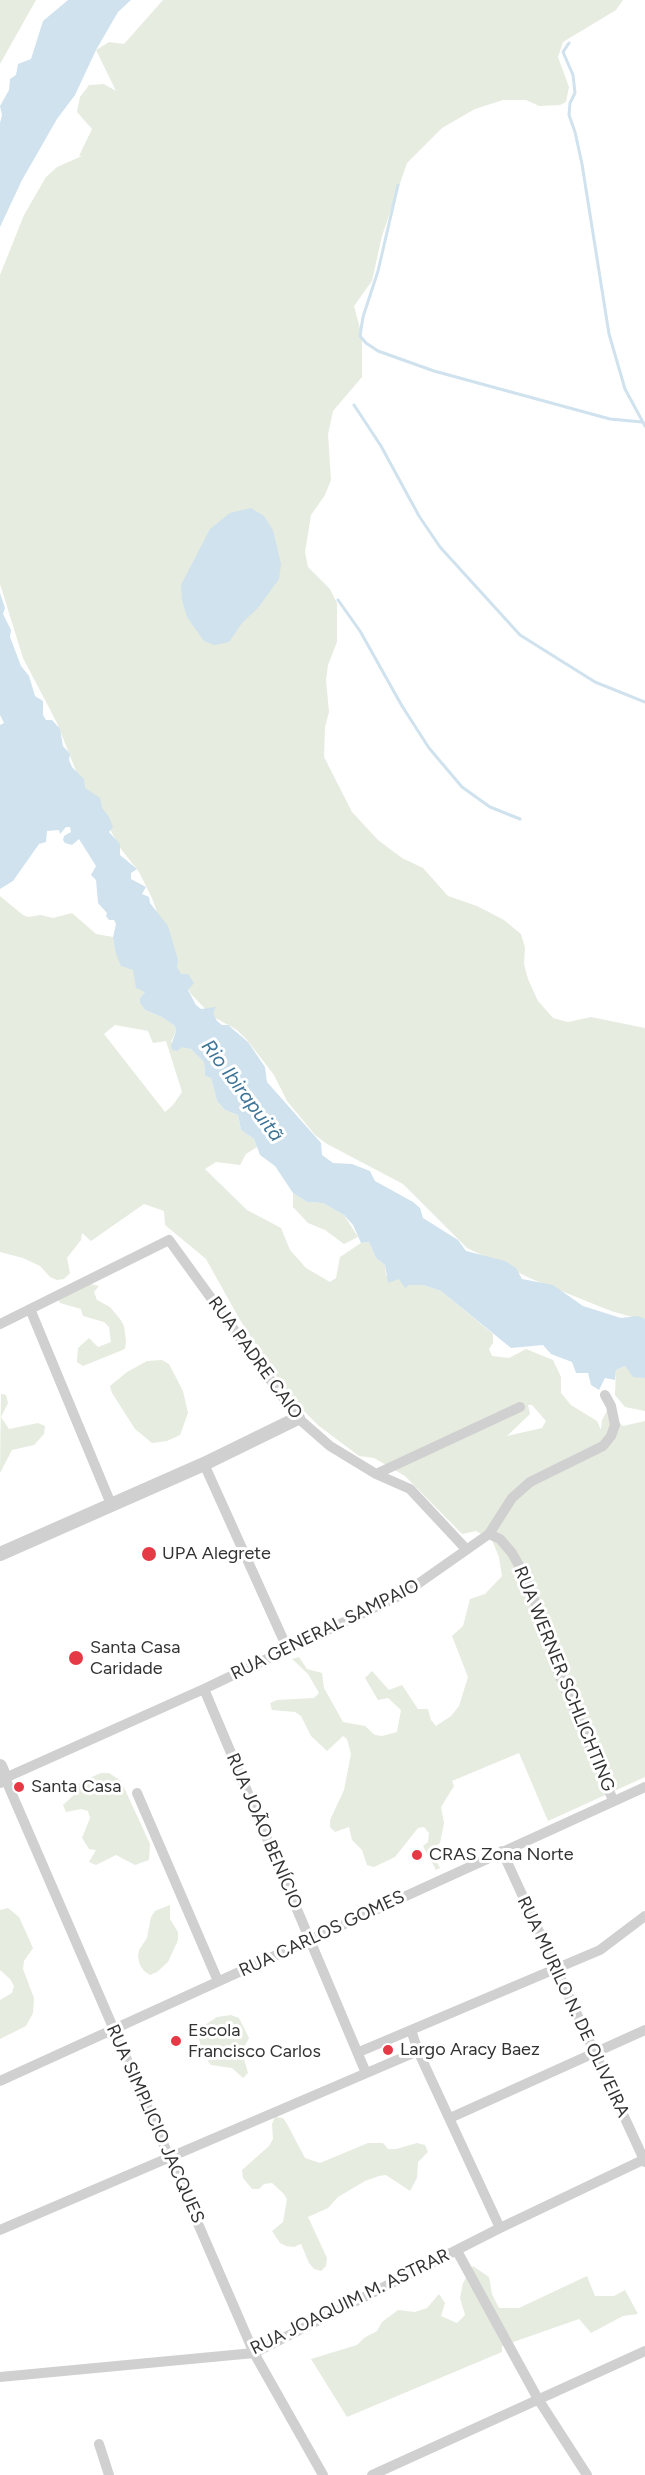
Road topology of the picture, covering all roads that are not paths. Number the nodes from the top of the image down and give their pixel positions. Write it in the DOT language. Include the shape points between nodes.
graph roads {
  1 [pos="30,1309"];
  2 [pos="0,1324"];
  3 [pos="605,1395"];
  4 [pos="520,1407"];
  5 [pos="298,1418"];
  6 [pos="204,1464"];
  7 [pos="376,1474"];
  8 [pos="111,1504"];
  9 [pos="489,1534"];
  10 [pos="466,1549"];
  11 [pos="0,1554"];
  12 [pos="288,1650"];
  13 [pos="204,1689"];
  14 [pos="2,1775"];
  15 [pos="645,1787"];
  16 [pos="137,1793"];
  17 [pos="613,1800"];
  18 [pos="502,1851"];
  19 [pos="645,1916"];
  20 [pos="310,1940"];
  21 [pos="556,1970"];
  22 [pos="218,1981"];
  23 [pos="114,2030"];
  24 [pos="411,2030"];
  25 [pos="645,2030"];
  26 [pos="418,2051"];
  27 [pos="359,2052"];
  28 [pos="595,2053"];
  29 [pos="366,2073"];
  30 [pos="0,2081"];
  31 [pos="450,2118"];
  32 [pos="170,2158"];
  33 [pos="645,2161"];
  34 [pos="500,2228"];
  35 [pos="0,2230"];
  36 [pos="456,2251"];
  37 [pos="645,2350"];
  38 [pos="254,2353"];
  39 [pos="0,2377"];
  40 [pos="538,2399"];
  41 [pos="99,2444"];
  42 [pos="109,2475"];
  43 [pos="323,2475"];
  44 [pos="372,2475"];
  45 [pos="587,2475"];
  1 -- 2 [label="street"];
  1 -- 5 [label="street, RUA PADRE CAIO" via="169,1240"];
  1 -- 8 [label="street"];
  3 -- 9 [label="street, RUA GENERAL SAMPAIO" via="615,1425 603,1446 530,1482 512,1498"];
  4 -- 7 [label="street"];
  5 -- 6 [label="street"];
  5 -- 7 [label="street, RUA PADRE CAIO" via="330,1446"];
  6 -- 8 [label="street"];
  6 -- 12 [label="street"];
  7 -- 10 [label="street, RUA PADRE CAIO" via="410,1490"];
  8 -- 11 [label="street"];
  9 -- 10 [label="street, RUA GENERAL SAMPAIO"];
  9 -- 17 [label="street, RUA WERNER SCHLICHTING" via="500,1539 512,1553 528,1582 559,1674"];
  10 -- 12 [label="street, RUA GENERAL SAMPAIO" via="405,1593"];
  12 -- 13 [label="street, RUA GENERAL SAMPAIO"];
  13 -- 14 [label="street, RUA GENERAL SAMPAIO"];
  13 -- 20 [label="street, RUA JOÃO BENÍCIO"];
  14 -- 23 [label="street, RUA SIMPLICIO JACQUES"];
  15 -- 17 [label="street, RUA CARLOS GOMES"];
  16 -- 22 [label="street"];
  17 -- 18 [label="street, RUA CARLOS GOMES"];
  18 -- 20 [label="street, RUA CARLOS GOMES"];
  18 -- 21 [label="street, RUA MURILO N. DE OLIVEIRA"];
  19 -- 21 [label="street" via="600,1950"];
  20 -- 22 [label="street, RUA CARLOS GOMES"];
  20 -- 27 [label="street, RUA JOÃO BENÍCIO"];
  21 -- 24 [label="street"];
  21 -- 28 [label="street, RUA MURILO N. DE OLIVEIRA"];
  22 -- 23 [label="street, RUA CARLOS GOMES"];
  23 -- 30 [label="street, RUA CARLOS GOMES"];
  23 -- 32 [label="street, RUA SIMPLICIO JACQUES"];
  24 -- 26 [label="street"];
  24 -- 27 [label="street"];
  25 -- 28 [label="street"];
  26 -- 29 [label="street"];
  26 -- 31 [label="street"];
  27 -- 29 [label="street, RUA JOÃO BENÍCIO"];
  28 -- 31 [label="street"];
  28 -- 33 [label="street, RUA MURILO N. DE OLIVEIRA"];
  29 -- 32 [label="street"];
  31 -- 34 [label="street"];
  32 -- 35 [label="street"];
  32 -- 38 [label="street, RUA SIMPLICIO JACQUES"];
  33 -- 34 [label="street, RUA JOAQUIM M. ASTRAR"];
  34 -- 36 [label="street, RUA JOAQUIM M. ASTRAR"];
  36 -- 38 [label="street, RUA JOAQUIM M. ASTRAR"];
  36 -- 40 [label="street"];
  37 -- 40 [label="street"];
  38 -- 39 [label="street, RUA JOAQUIM M. ASTRAR"];
  38 -- 43 [label="street, RUA SIMPLICIO JACQUES"];
  40 -- 44 [label="street"];
  40 -- 45 [label="street"];
  41 -- 42 [label="street"];
}
